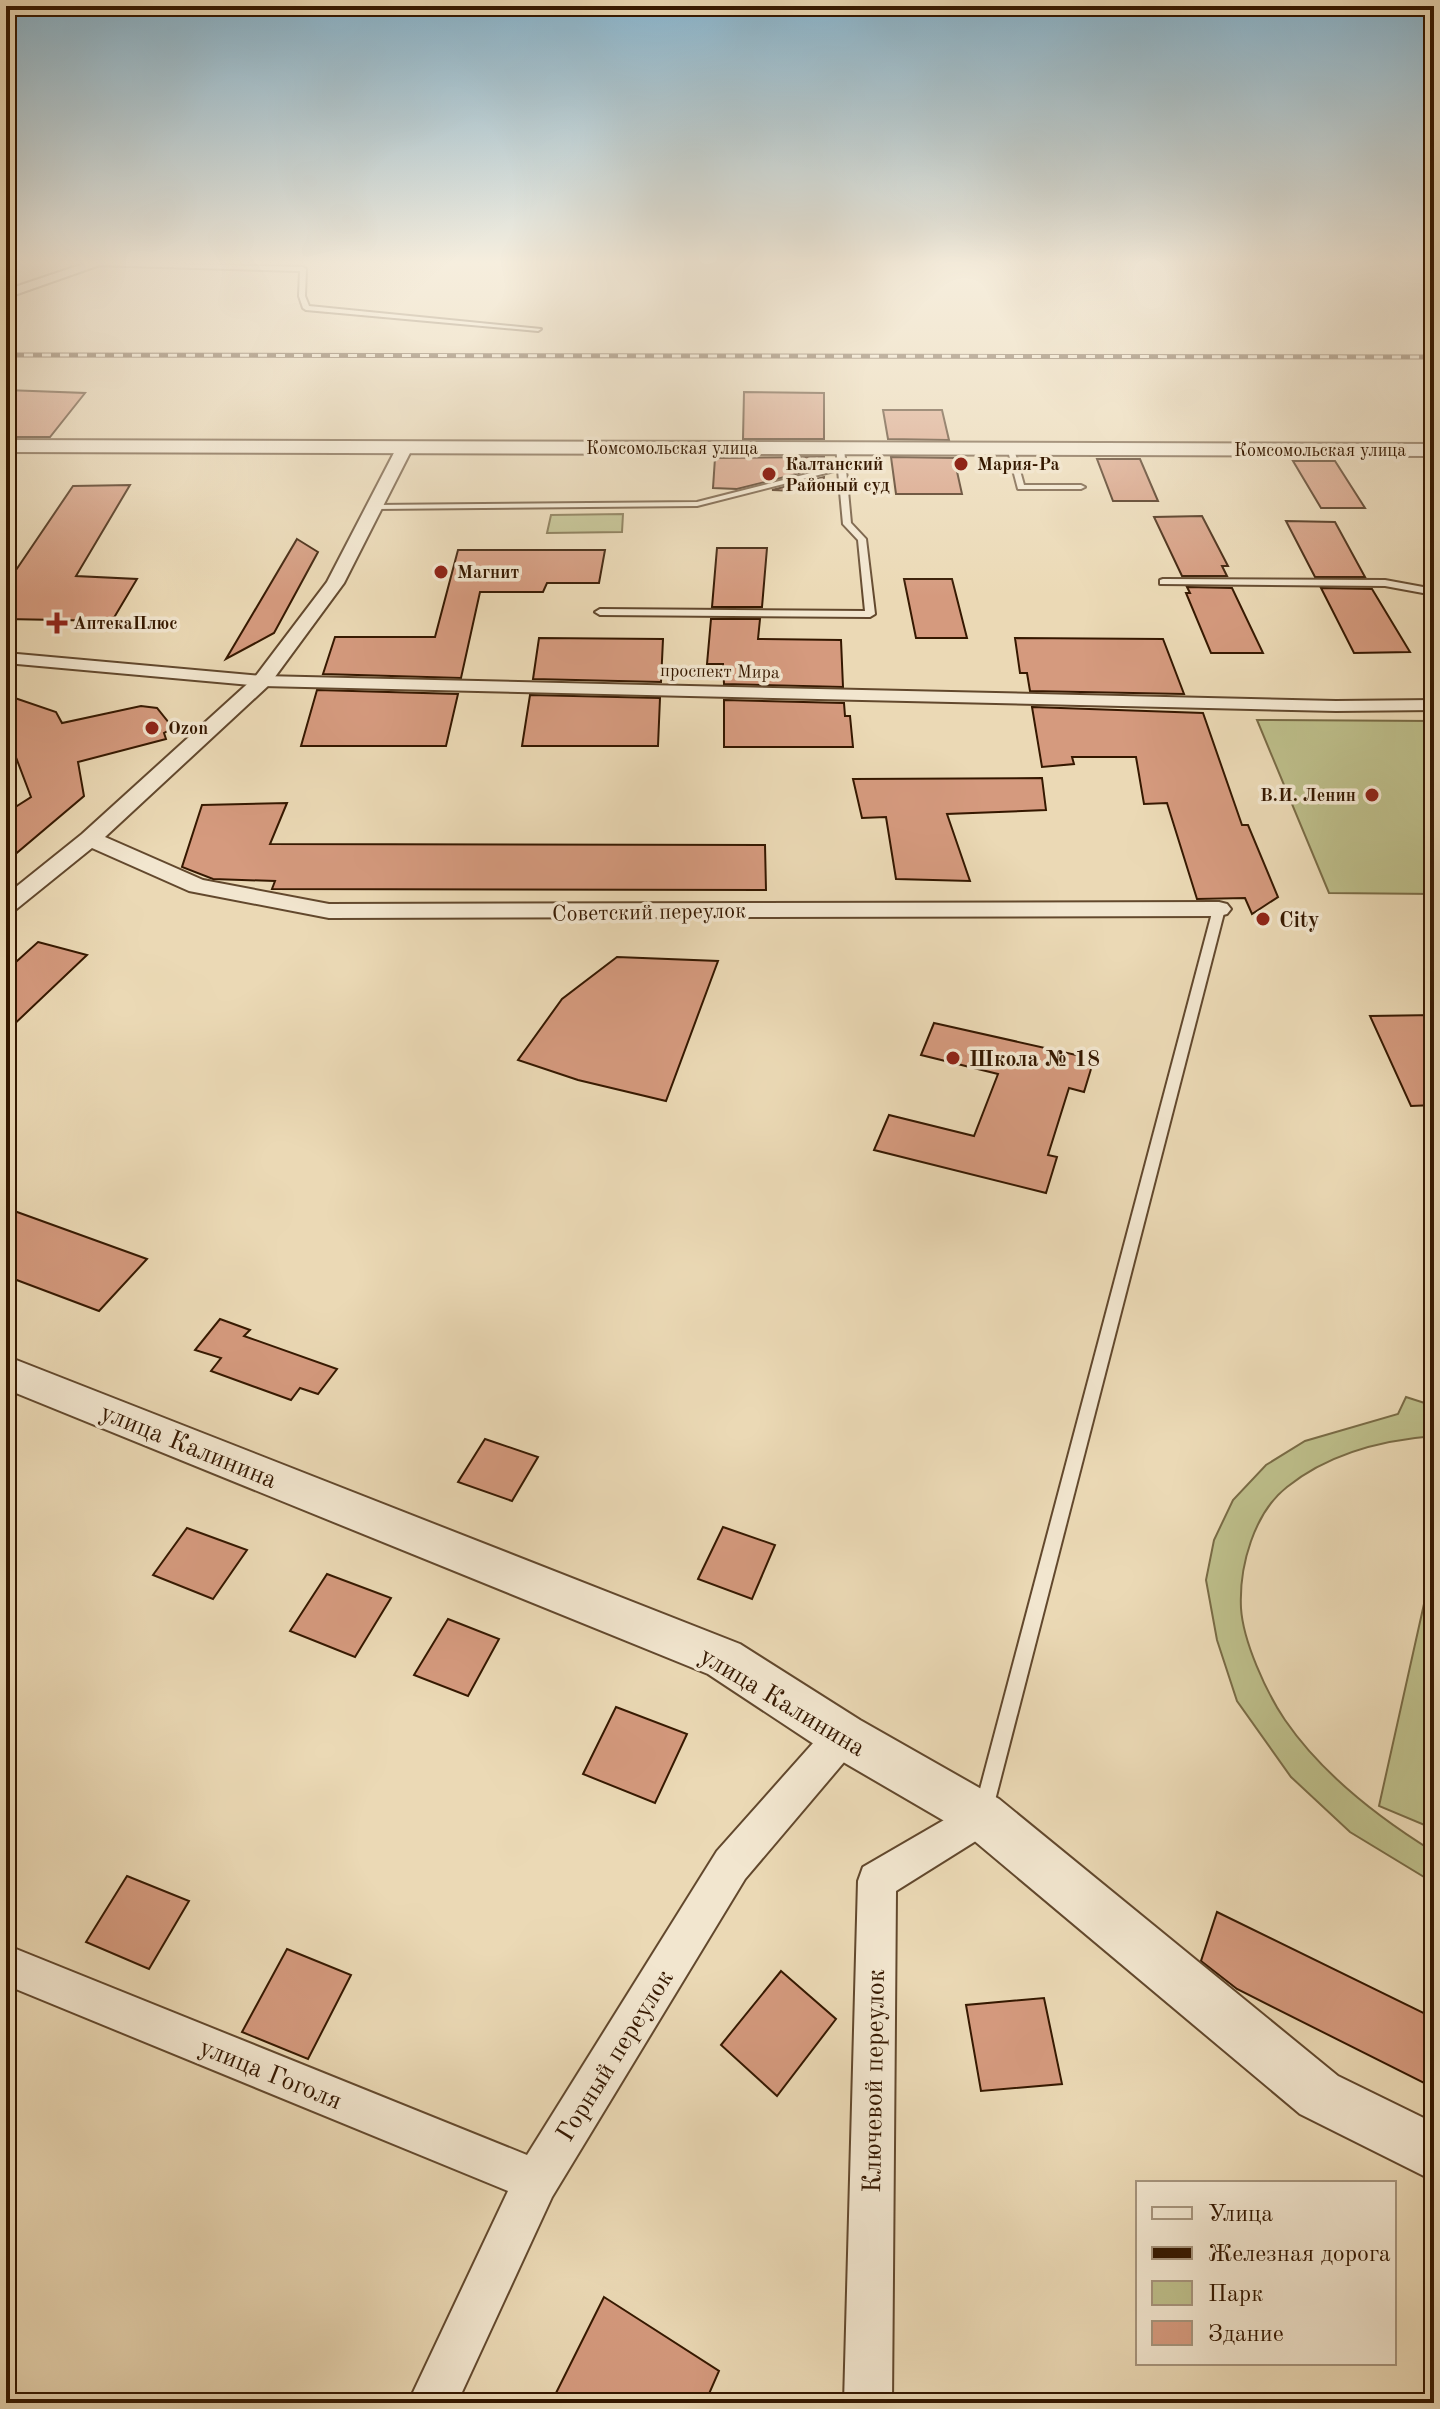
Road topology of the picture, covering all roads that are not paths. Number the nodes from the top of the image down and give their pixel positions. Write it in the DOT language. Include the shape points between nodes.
graph roads {
  1 [pos="6,446"];
  2 [pos="405,447"];
  3 [pos="1010,449"];
  4 [pos="1431,454"];
  5 [pos="841,458"];
  6 [pos="1081,487"];
  7 [pos="374,507"];
  8 [pos="1163,582"];
  9 [pos="1434,592"];
  10 [pos="600,612"];
  11 [pos="6,658"];
  12 [pos="262,681"];
  13 [pos="1434,705"];
  14 [pos="90,839"];
  15 [pos="6,906"];
  16 [pos="1219,909"];
  17 [pos="6,1372"];
  18 [pos="843,1736"];
  19 [pos="982,1816"];
  20 [pos="6,1965"];
  21 [pos="1434,2153"];
  22 [pos="536,2181"];
  23 [pos="432,2403"];
  24 [pos="868,2403"];
  1 -- 2 [label="street, Комсомольская улица"];
  2 -- 5 [label="street, Комсомольская улица"];
  2 -- 7 [label="street"];
  3 -- 4 [label="street, Комсомольская улица"];
  3 -- 5 [label="street, Комсомольская улица"];
  3 -- 6 [label="lane" via="1021,487"];
  5 -- 7 [label="lane" via="697,504"];
  5 -- 10 [label="lane" via="847,524 862,539 870,614"];
  7 -- 12 [label="street" via="335,583"];
  8 -- 9 [label="lane" via="1385,583"];
  11 -- 12 [label="street, проспект Мира"];
  12 -- 13 [label="street, проспект Мира"];
  12 -- 14 [label="street"];
  14 -- 15 [label="street"];
  14 -- 16 [label="street, Советский переулок" via="197,886 329,911"];
  16 -- 19 [label="lane"];
  17 -- 18 [label="street, улица Калинина" via="724,1659"];
  18 -- 19 [label="street, улица Калинина"];
  18 -- 22 [label="street, Горный переулок" via="731,1865"];
  19 -- 21 [label="street, улица Калинина" via="1319,2095"];
  19 -- 24 [label="street, Ключевой переулок" via="877,1881"];
  20 -- 22 [label="street, улица Гоголя"];
  22 -- 23 [label="street, Горный переулок"];
}
